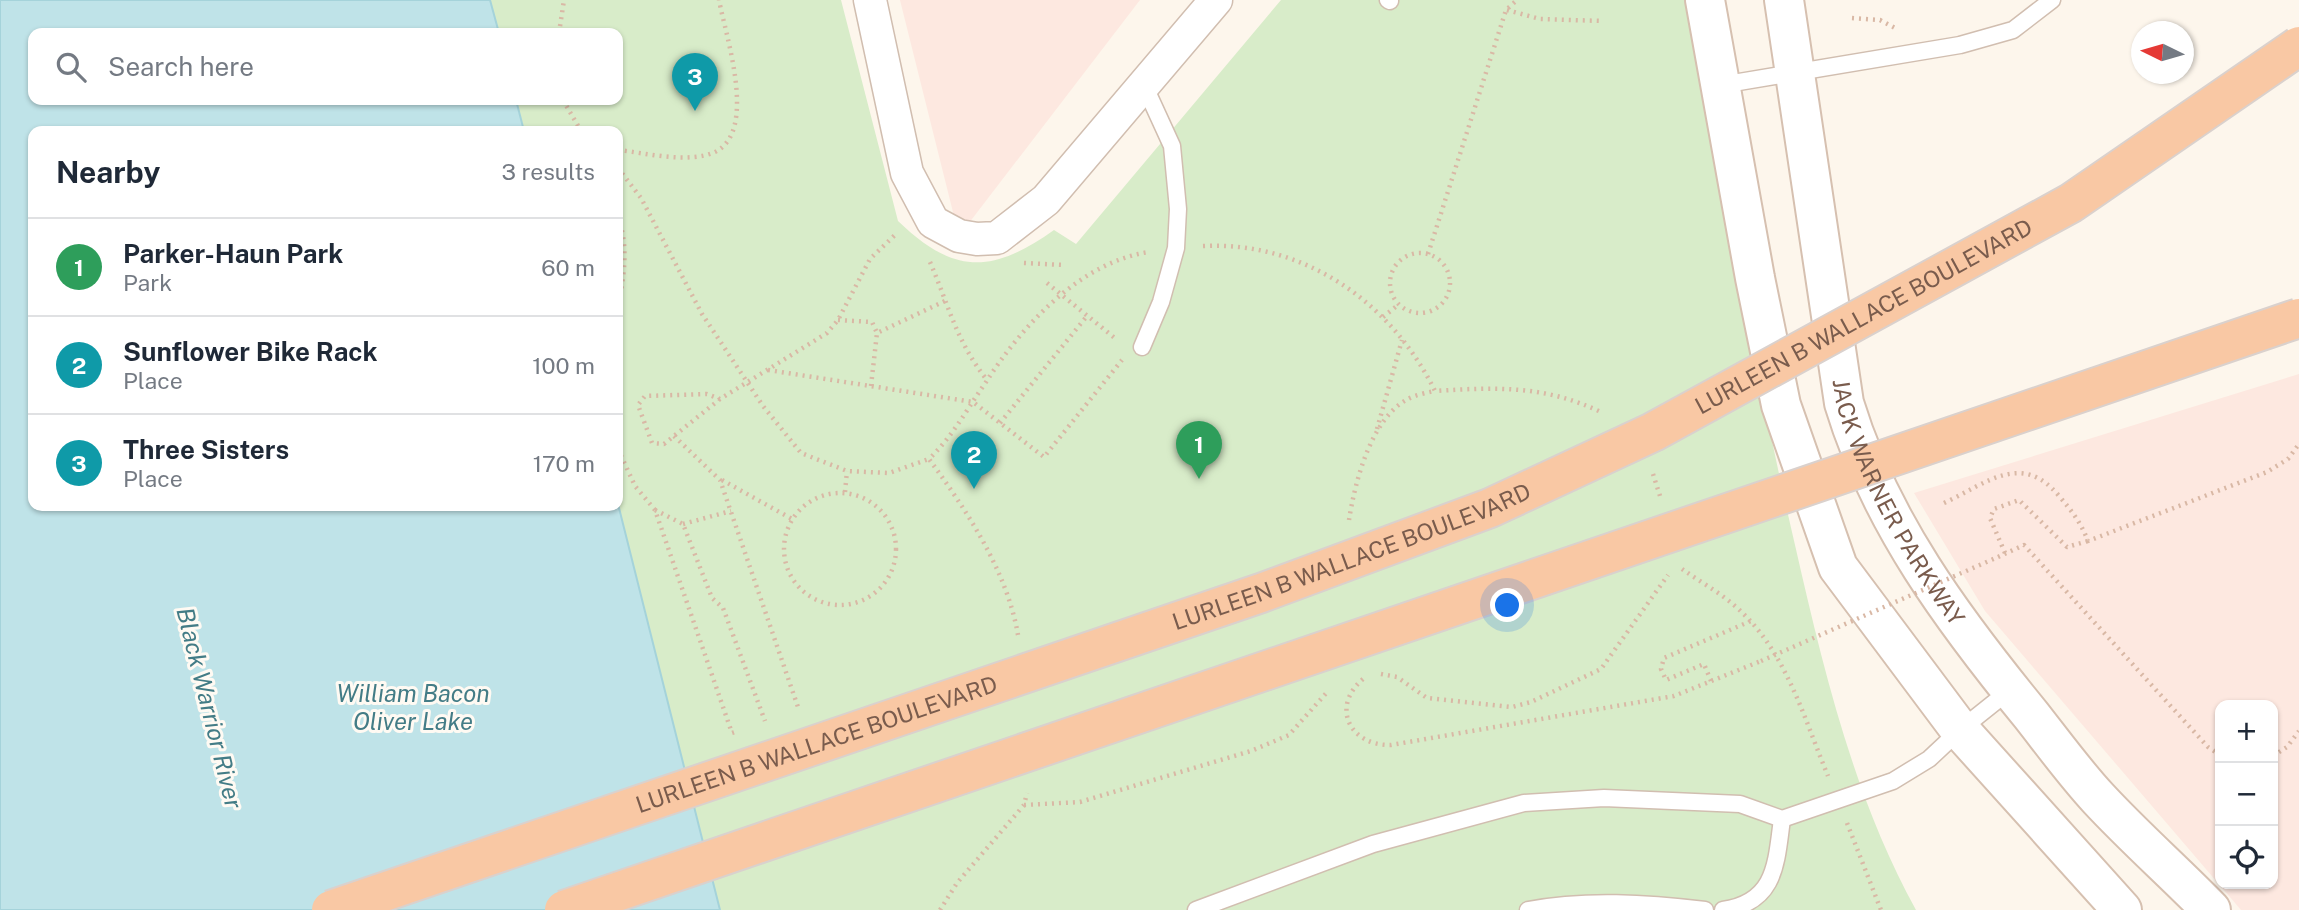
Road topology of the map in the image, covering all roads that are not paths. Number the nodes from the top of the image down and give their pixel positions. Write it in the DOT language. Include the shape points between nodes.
graph roads {
  1 [pos="870,0"];
  2 [pos="1216,0"];
  3 [pos="1705,0"];
  4 [pos="1784,0"];
  5 [pos="2052,0"];
  6 [pos="2299,46"];
  7 [pos="1796,71"];
  8 [pos="1721,85"];
  9 [pos="1145,87"];
  10 [pos="2299,318"];
  11 [pos="1136,348"];
  12 [pos="2010,690"];
  13 [pos="1960,730"];
  14 [pos="1782,819"];
  15 [pos="331,910"];
  16 [pos="564,910"];
  17 [pos="1196,910"];
  18 [pos="1528,910"];
  19 [pos="1704,910"];
  20 [pos="1723,910"];
  21 [pos="2122,910"];
  22 [pos="2211,910"];
  1 -- 9 [label="street" via="907,173 933,222 960,236 997,238 1046,200"];
  2 -- 9 [label="street"];
  3 -- 8 [label="main road"];
  4 -- 7 [label="main road, JACK WARNER PARKWAY"];
  5 -- 7 [label="lane" via="2013,30"];
  6 -- 15 [label="highway, LURLEEN B WALLACE BOULEVARD, bridge" via="2071,203 1653,432 1490,508 1248,598"];
  7 -- 8 [label="lane"];
  7 -- 12 [label="main road, JACK WARNER PARKWAY" via="1844,404 1856,443 1887,510 1932,586"];
  8 -- 13 [label="main road" via="1781,405 1816,513 1838,567"];
  9 -- 11 [label="lane" via="1172,146 1178,209 1176,248 1161,302"];
  10 -- 16 [label="highway, bridge"];
  12 -- 13 [label="lane"];
  12 -- 22 [label="main road, JACK WARNER PARKWAY" via="2098,797"];
  13 -- 14 [label="lane" via="1929,759 1893,781"];
  13 -- 21 [label="main road"];
  14 -- 17 [label="lane" via="1740,803 1604,798 1524,803 1373,844"];
  14 -- 20 [label="lane" via="1766,889 1744,907"];
  18 -- 19 [label="lane" via="1618,904"];
}
